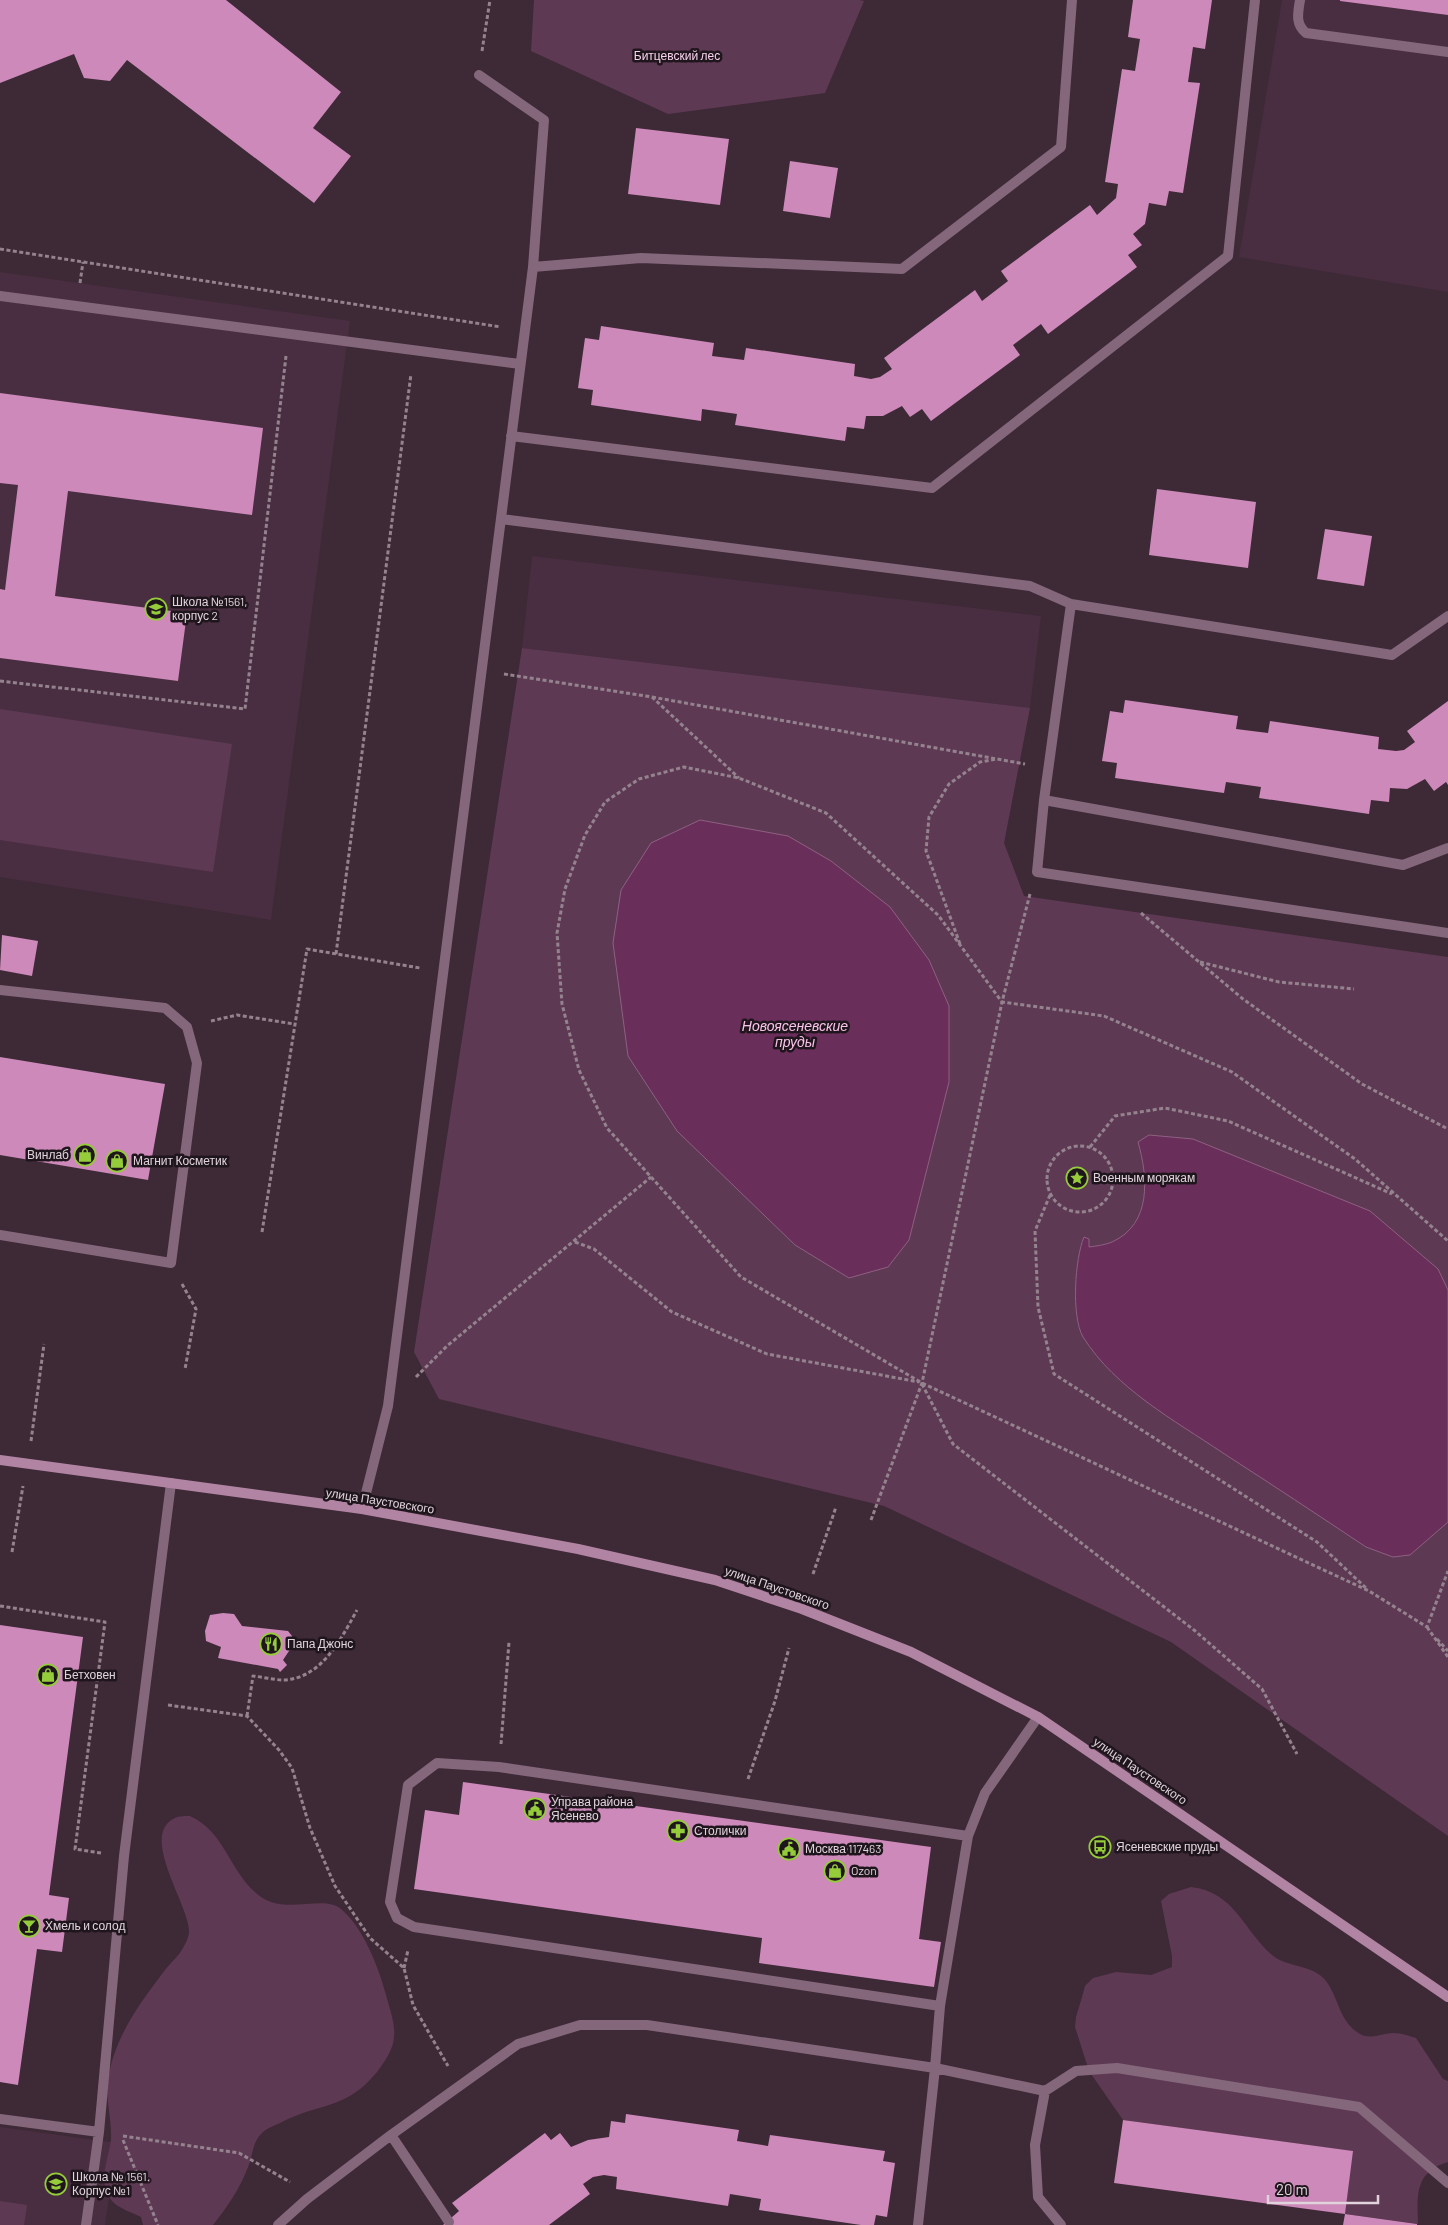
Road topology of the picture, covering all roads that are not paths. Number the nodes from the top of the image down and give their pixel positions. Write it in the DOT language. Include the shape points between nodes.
graph roads {
  1 [pos="1072,0"];
  2 [pos="1255,0"];
  3 [pos="1300,0"];
  4 [pos="1448,52"];
  5 [pos="479,75"];
  6 [pos="532,267"];
  7 [pos="0,296"];
  8 [pos="520,364"];
  9 [pos="511,436"];
  10 [pos="501,519"];
  11 [pos="1071,604"];
  12 [pos="1448,616"];
  13 [pos="1044,800"];
  14 [pos="1448,848"];
  15 [pos="1448,933"];
  16 [pos="0,990"];
  17 [pos="0,1235"];
  18 [pos="0,1460"];
  19 [pos="171,1483"];
  20 [pos="362,1510"];
  21 [pos="1038,1717"];
  22 [pos="968,1836"];
  23 [pos="1448,1997"];
  24 [pos="940,2006"];
  25 [pos="935,2068"];
  26 [pos="1045,2091"];
  27 [pos="0,2118"];
  28 [pos="99,2132"];
  29 [pos="391,2135"];
  30 [pos="1448,2183"];
  31 [pos="448,2222"];
  32 [pos="86,2225"];
  33 [pos="278,2225"];
  34 [pos="918,2225"];
  35 [pos="1061,2225"];
  1 -- 6 [label="lane" via="1061,147 902,269 641,258"];
  2 -- 9 [label="lane" via="1228,256 932,488"];
  3 -- 4 [label="lane" via="1298,19 1300,29 1306,33"];
  5 -- 6 [label="lane" via="544,120"];
  6 -- 8 [label="lane"];
  7 -- 8 [label="lane"];
  8 -- 9 [label="lane"];
  9 -- 10 [label="lane"];
  10 -- 11 [label="lane" via="1030,586"];
  10 -- 20 [label="lane" via="388,1406"];
  11 -- 12 [label="lane" via="1392,655"];
  11 -- 13 [label="lane"];
  13 -- 14 [label="lane" via="1402,865"];
  13 -- 15 [label="lane" via="1036,872"];
  16 -- 17 [label="lane" via="165,1008 186,1027 197,1063 171,1263"];
  18 -- 19 [label="main road, улица Паустовского"];
  19 -- 20 [label="main road, улица Паустовского"];
  19 -- 28 [label="lane" via="124,1856"];
  20 -- 21 [label="main road, улица Паустовского" via="578,1549 715,1580 802,1608 911,1652"];
  21 -- 22 [label="lane" via="985,1793"];
  21 -- 23 [label="main road, улица Паустовского"];
  22 -- 24 [label="lane"];
  22 -- 24 [label="lane" via="499,1767 437,1763 408,1785 390,1902 397,1918 414,1927"];
  24 -- 25 [label="lane"];
  25 -- 26 [label="lane"];
  25 -- 29 [label="lane" via="647,2025 580,2025 518,2044"];
  25 -- 34 [label="lane"];
  26 -- 30 [label="lane" via="1076,2071 1117,2068 1359,2107"];
  26 -- 35 [label="lane" via="1035,2145 1038,2197"];
  27 -- 28 [label="lane"];
  28 -- 32 [label="lane"];
  29 -- 31 [label="lane"];
  29 -- 33 [label="lane" via="307,2198"];
}
